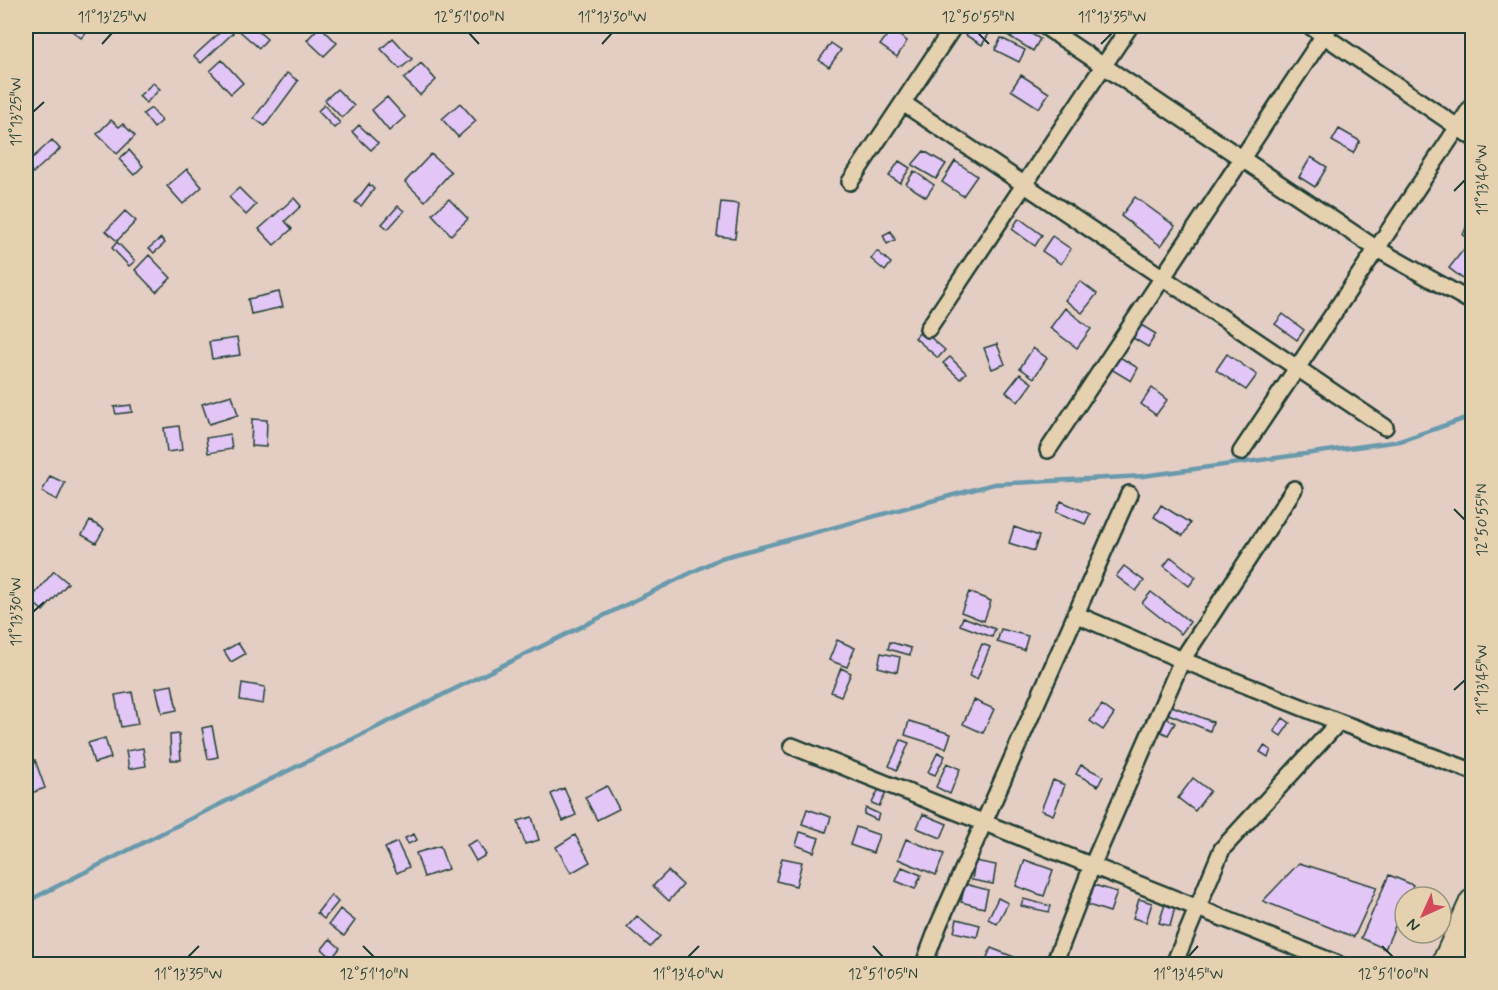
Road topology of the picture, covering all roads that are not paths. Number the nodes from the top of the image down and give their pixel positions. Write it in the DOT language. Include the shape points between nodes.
graph roads {
  1 [pos="954,26"];
  2 [pos="1044,26"];
  3 [pos="1130,26"];
  4 [pos="1310,26"];
  5 [pos="1327,30"];
  6 [pos="1104,65"];
  7 [pos="903,103"];
  8 [pos="1473,106"];
  9 [pos="1458,128"];
  10 [pos="1473,137"];
  11 [pos="1242,158"];
  12 [pos="850,182"];
  13 [pos="1024,185"];
  14 [pos="1377,249"];
  15 [pos="1163,278"];
  16 [pos="1473,302"];
  17 [pos="928,329"];
  18 [pos="1298,368"];
  19 [pos="1385,427"];
  20 [pos="1048,450"];
  21 [pos="1241,453"];
  22 [pos="1294,489"];
  23 [pos="1129,494"];
  24 [pos="1076,614"];
  25 [pos="1182,660"];
  26 [pos="1339,722"];
  27 [pos="792,746"];
  28 [pos="1473,771"];
  29 [pos="984,822"];
  30 [pos="1092,866"];
  31 [pos="1473,902"];
  32 [pos="1198,908"];
  33 [pos="1464,948"];
  34 [pos="924,964"];
  35 [pos="1054,964"];
  36 [pos="1174,964"];
  37 [pos="1338,964"];
  38 [pos="1444,964"];
  1 -- 7 [label="street"];
  2 -- 6 [label="street"];
  3 -- 6 [label="street"];
  4 -- 5 [label="street"];
  5 -- 9 [label="street"];
  5 -- 11 [label="street"];
  6 -- 11 [label="street"];
  6 -- 13 [label="street"];
  7 -- 12 [label="street"];
  7 -- 13 [label="street"];
  8 -- 9 [label="street"];
  9 -- 10 [label="street"];
  9 -- 14 [label="street"];
  11 -- 14 [label="street"];
  11 -- 15 [label="street"];
  13 -- 15 [label="street"];
  13 -- 17 [label="street"];
  14 -- 16 [label="street"];
  14 -- 18 [label="street"];
  15 -- 18 [label="street"];
  15 -- 20 [label="street"];
  18 -- 19 [label="street"];
  18 -- 21 [label="street"];
  22 -- 25 [label="street"];
  23 -- 24 [label="street"];
  24 -- 25 [label="street"];
  24 -- 29 [label="street"];
  25 -- 26 [label="street"];
  25 -- 30 [label="street"];
  26 -- 28 [label="street"];
  26 -- 32 [label="street" via="1222,849"];
  27 -- 29 [label="street"];
  29 -- 30 [label="street"];
  29 -- 34 [label="street"];
  30 -- 32 [label="street"];
  30 -- 35 [label="street"];
  31 -- 33 [label="main road"];
  32 -- 36 [label="street"];
  32 -- 37 [label="street"];
  33 -- 38 [label="main road"];
}
